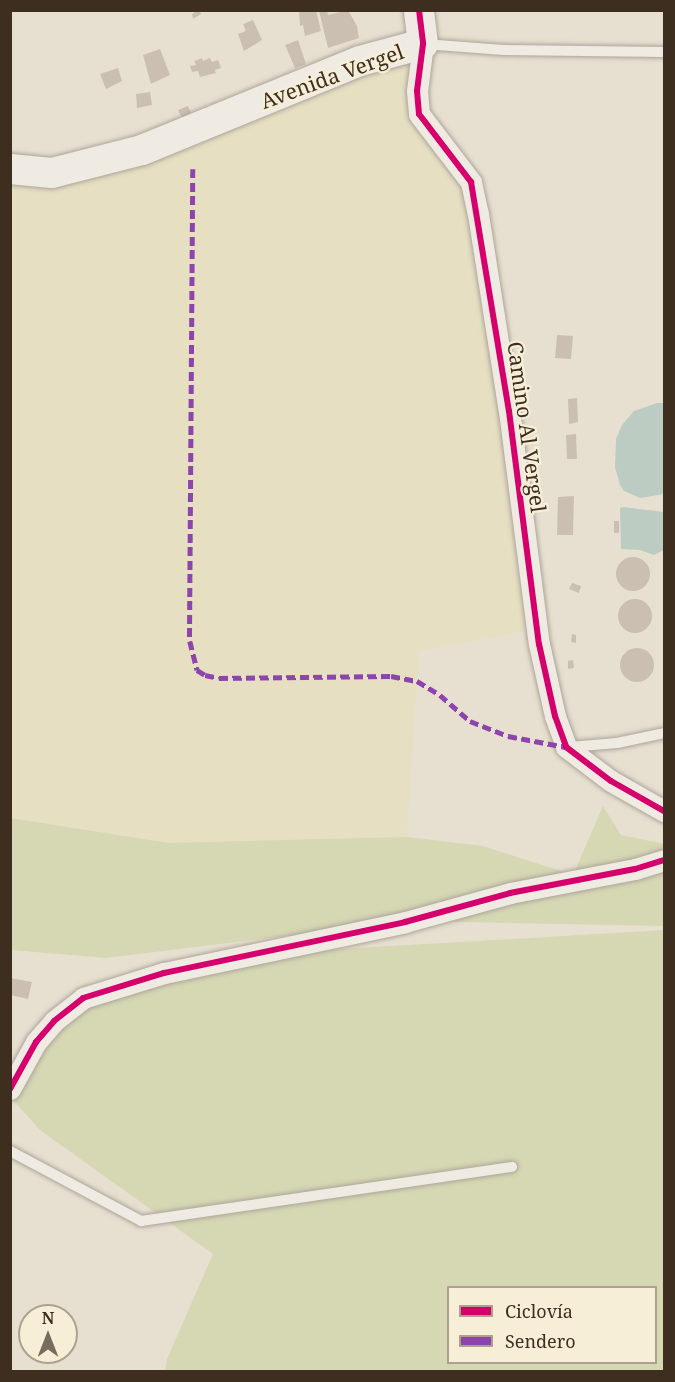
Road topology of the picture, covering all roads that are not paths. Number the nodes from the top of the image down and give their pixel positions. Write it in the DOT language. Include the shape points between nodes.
graph roads {
  1 [pos="419,10"];
  2 [pos="423,44"];
  3 [pos="664,52"];
  4 [pos="10,170"];
  5 [pos="664,733"];
  6 [pos="567,747"];
  7 [pos="664,811"];
  8 [pos="664,860"];
  9 [pos="10,1089"];
  10 [pos="10,1151"];
  11 [pos="512,1167"];
  1 -- 2 [label="street, Camino Al Vergel"];
  2 -- 3 [label="lane, Avenida Vergel" via="504,50"];
  2 -- 4 [label="street, Avenida Vergel" via="360,61 142,150 52,173"];
  2 -- 6 [label="street, Camino Al Vergel" via="417,92 419,114 471,182 476,204 509,411 539,644 555,716"];
  5 -- 6 [label="lane" via="617,743"];
  6 -- 7 [label="street" via="611,781"];
  8 -- 9 [label="street" via="510,893 405,922 164,973 83,998 42,1035"];
  10 -- 11 [label="lane" via="141,1221"];
}
